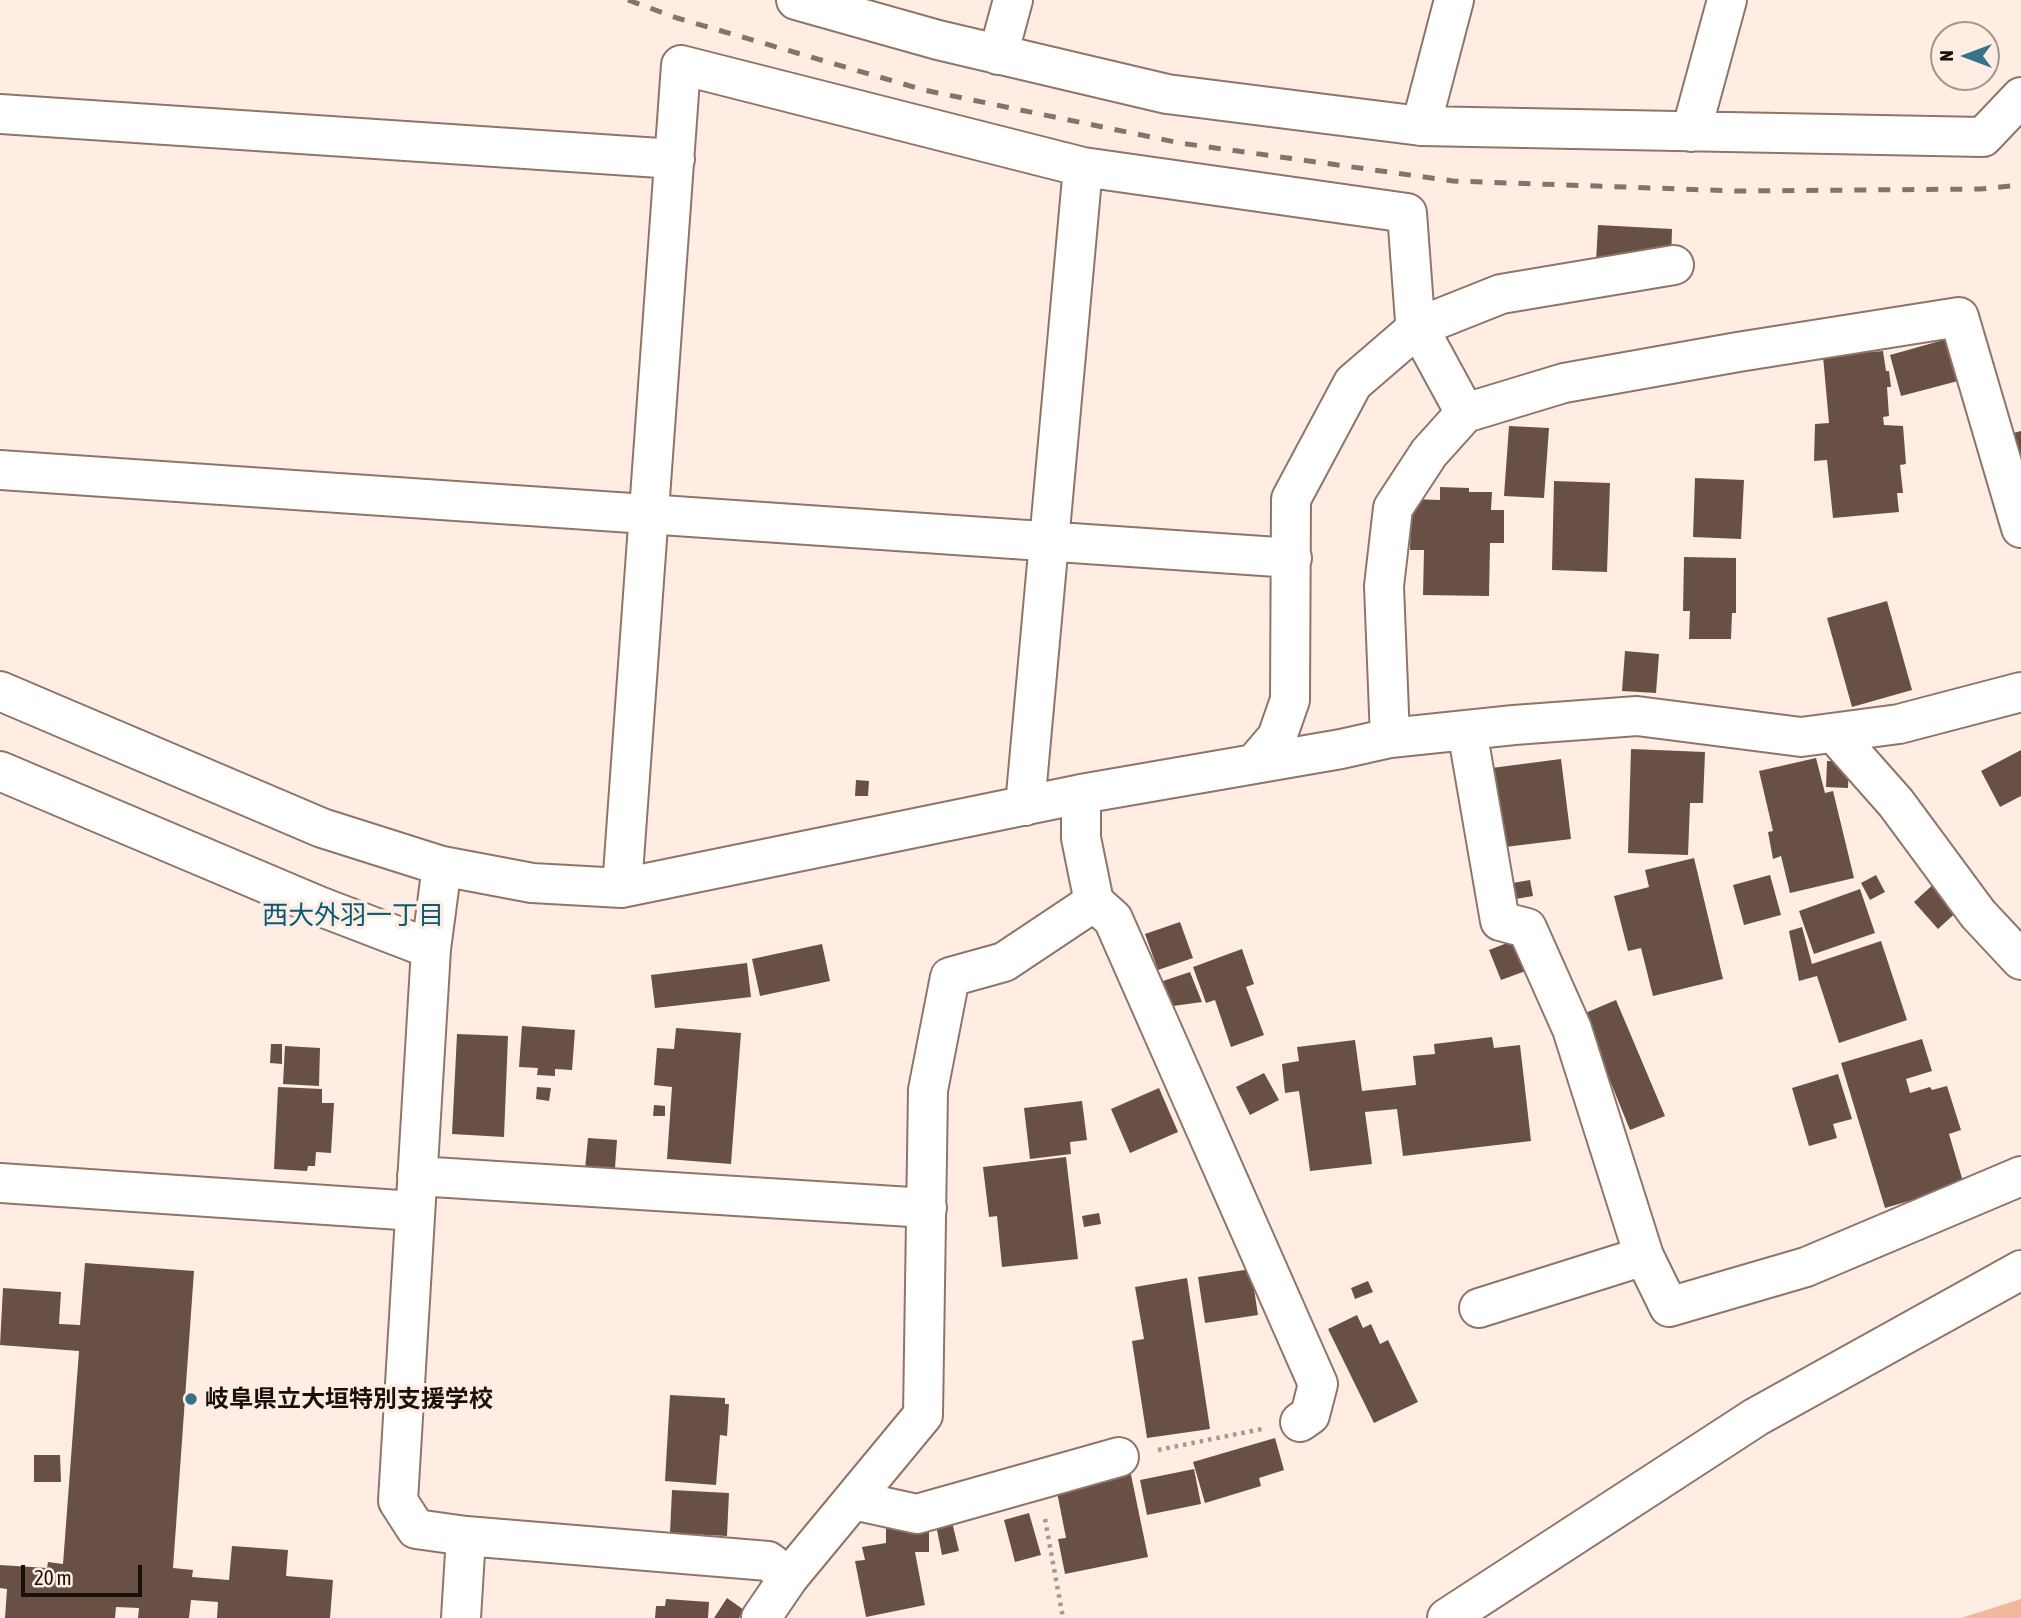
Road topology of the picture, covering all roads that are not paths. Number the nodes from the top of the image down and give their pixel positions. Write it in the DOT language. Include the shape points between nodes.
graph roads {
  1 [pos="796,0"];
  2 [pos="1013,0"];
  3 [pos="1454,0"];
  4 [pos="1727,0"];
  5 [pos="998,55"];
  6 [pos="2021,97"];
  7 [pos="0,114"];
  8 [pos="1421,126"];
  9 [pos="1691,132"];
  10 [pos="675,159"];
  11 [pos="1083,167"];
  12 [pos="1674,265"];
  13 [pos="1418,327"];
  14 [pos="1465,413"];
  15 [pos="0,470"];
  16 [pos="649,514"];
  17 [pos="2021,528"];
  18 [pos="1051,541"];
  19 [pos="1292,558"];
  20 [pos="0,691"];
  21 [pos="2021,692"];
  22 [pos="1467,730"];
  23 [pos="1834,733"];
  24 [pos="1390,738"];
  25 [pos="1254,764"];
  26 [pos="0,771"];
  27 [pos="1081,794"];
  28 [pos="1025,806"];
  29 [pos="442,866"];
  30 [pos="622,888"];
  31 [pos="1094,902"];
  32 [pos="431,949"];
  33 [pos="2021,960"];
  34 [pos="2021,1176"];
  35 [pos="0,1183"];
  36 [pos="416,1193"];
  37 [pos="928,1208"];
  38 [pos="1644,1256"];
  39 [pos="2021,1270"];
  40 [pos="1479,1308"];
  41 [pos="1300,1422"];
  42 [pos="1119,1457"];
  43 [pos="853,1500"];
  44 [pos="466,1536"];
  45 [pos="789,1577"];
  46 [pos="461,1618"];
  47 [pos="761,1618"];
  48 [pos="1447,1618"];
  1 -- 5 [label="street"];
  2 -- 5 [label="street"];
  3 -- 8 [label="street"];
  4 -- 9 [label="street"];
  5 -- 8 [label="street" via="1167,93"];
  6 -- 9 [label="street" via="1983,137"];
  7 -- 10 [label="street"];
  8 -- 9 [label="street"];
  10 -- 11 [label="street" via="681,65"];
  10 -- 16 [label="street"];
  11 -- 13 [label="street" via="1407,213"];
  11 -- 18 [label="street"];
  12 -- 13 [label="street" via="1501,293"];
  13 -- 14 [label="street"];
  13 -- 19 [label="street" via="1353,383 1292,499"];
  14 -- 17 [label="street" via="1564,383 1959,317"];
  14 -- 24 [label="street" via="1429,453 1393,508 1384,586"];
  15 -- 16 [label="street"];
  16 -- 18 [label="street"];
  16 -- 30 [label="street"];
  18 -- 19 [label="street"];
  18 -- 28 [label="street"];
  19 -- 25 [label="street" via="1290,699 1277,737"];
  20 -- 29 [label="street" via="321,828"];
  21 -- 23 [label="street" via="1899,724"];
  22 -- 23 [label="street" via="1637,716 1801,737"];
  22 -- 24 [label="street"];
  22 -- 38 [label="street" via="1500,920 1527,928 1573,1029"];
  23 -- 33 [label="street" via="1896,803 1978,914"];
  24 -- 25 [label="street"];
  25 -- 27 [label="street"];
  26 -- 32 [label="street"];
  27 -- 28 [label="street"];
  27 -- 31 [label="street" via="1081,838"];
  28 -- 30 [label="street"];
  29 -- 30 [label="street" via="533,884"];
  29 -- 32 [label="street"];
  31 -- 37 [label="street" via="1004,962 950,977 928,1090"];
  31 -- 41 [label="street" via="1113,919 1318,1384 1310,1415"];
  32 -- 36 [label="street"];
  34 -- 38 [label="street" via="1806,1267 1669,1307"];
  35 -- 36 [label="street"];
  36 -- 37 [label="street"];
  36 -- 44 [label="street" via="398,1501 416,1529"];
  37 -- 43 [label="street" via="923,1415"];
  38 -- 40 [label="street"];
  39 -- 48 [label="street" via="1756,1417"];
  42 -- 43 [label="street" via="917,1514"];
  43 -- 45 [label="street"];
  44 -- 45 [label="street" via="768,1561"];
  44 -- 46 [label="street"];
  45 -- 47 [label="street"];
}
